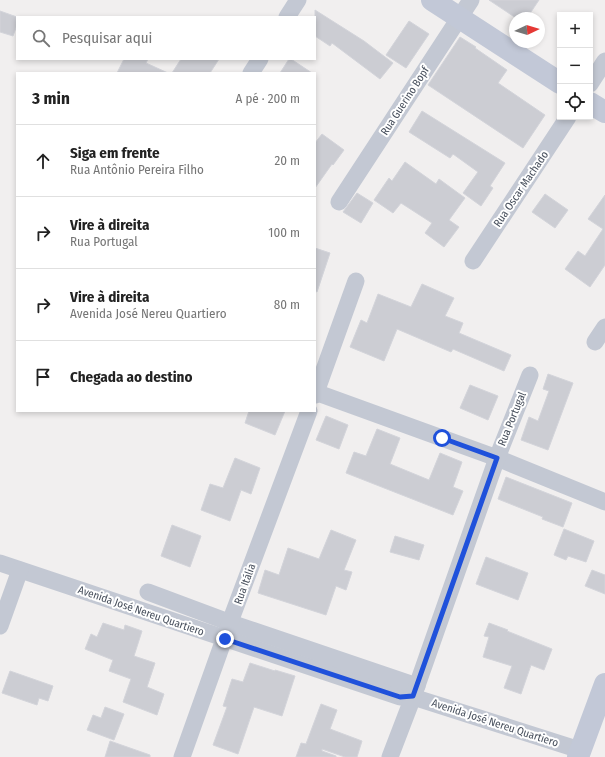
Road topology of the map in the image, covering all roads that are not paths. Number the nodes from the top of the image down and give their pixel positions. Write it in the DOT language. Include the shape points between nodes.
graph roads {
  1 [pos="298,0"];
  2 [pos="432,0"];
  3 [pos="471,0"];
  4 [pos="288,16"];
  5 [pos="459,18"];
  6 [pos="259,60"];
  7 [pos="605,61"];
  8 [pos="252,72"];
  9 [pos="593,79"];
  10 [pos="557,81"];
  11 [pos="593,105"];
  12 [pos="605,112"];
  13 [pos="566,120"];
  14 [pos="339,202"];
  15 [pos="473,261"];
  16 [pos="356,281"];
  17 [pos="605,327"];
  18 [pos="595,342"];
  19 [pos="530,375"];
  20 [pos="316,390"];
  21 [pos="316,393"];
  22 [pos="309,412"];
  23 [pos="497,458"];
  24 [pos="605,502"];
  25 [pos="0,563"];
  26 [pos="20,570"];
  27 [pos="148,592"];
  28 [pos="231,623"];
  29 [pos="0,626"];
  30 [pos="225,639"];
  31 [pos="605,684"];
  32 [pos="415,691"];
  33 [pos="579,753"];
  34 [pos="182,757"];
  35 [pos="390,757"];
  1 -- 4 [label="street"];
  2 -- 5 [label="street"];
  3 -- 5 [label="street, Rua Guerino Bopf"];
  5 -- 10 [label="street"];
  5 -- 14 [label="street, Rua Guerino Bopf"];
  6 -- 8 [label="street"];
  7 -- 9 [label="street"];
  11 -- 12 [label="street"];
  13 -- 15 [label="street, Rua Oscar Machado"];
  16 -- 20 [label="street"];
  17 -- 18 [label="street"];
  19 -- 23 [label="street, Rua Portugal"];
  21 -- 23 [label="street"];
  22 -- 28 [label="street, Rua Itália"];
  23 -- 24 [label="street"];
  23 -- 32 [label="street, Rua Portugal"];
  25 -- 26 [label="street, Avenida José Nereu Quartiero"];
  26 -- 29 [label="street"];
  26 -- 30 [label="street, Avenida José Nereu Quartiero"];
  27 -- 28 [label="street, Avenida José Nereu Quartiero"];
  28 -- 30 [label="street, Rua Itália"];
  28 -- 32 [label="street, Avenida José Nereu Quartiero"];
  30 -- 32 [label="street, Avenida José Nereu Quartiero" via="400,697"];
  30 -- 34 [label="street, Rua Itália"];
  31 -- 33 [label="street"];
  32 -- 33 [label="street, Avenida José Nereu Quartiero"];
  32 -- 35 [label="street, Rua Portugal"];
}
